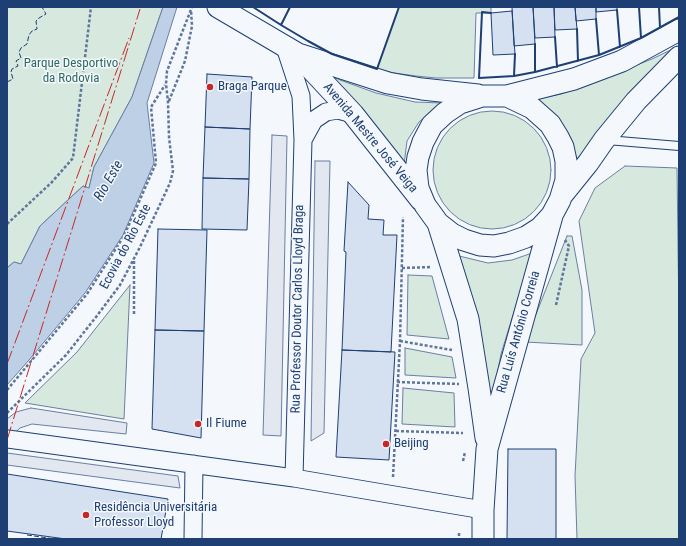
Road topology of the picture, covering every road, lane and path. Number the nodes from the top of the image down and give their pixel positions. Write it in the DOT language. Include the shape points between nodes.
graph roads {
  1 [pos="91,7"];
  2 [pos="218,7"];
  3 [pos="192,8"];
  4 [pos="679,30"];
  5 [pos="291,50"];
  6 [pos="679,57"];
  7 [pos="166,84"];
  8 [pos="482,96"];
  9 [pos="507,96"];
  10 [pos="168,102"];
  11 [pos="353,114"];
  12 [pos="303,140"];
  13 [pos="604,140"];
  14 [pos="679,146"];
  15 [pos="562,194"];
  16 [pos="425,205"];
  17 [pos="552,215"];
  18 [pos="403,217"];
  19 [pos="438,223"];
  20 [pos="7,224"];
  21 [pos="562,235"];
  22 [pos="134,257"];
  23 [pos="433,267"];
  24 [pos="402,268"];
  25 [pos="556,305"];
  26 [pos="134,314"];
  27 [pos="400,341"];
  28 [pos="459,352"];
  29 [pos="398,382"];
  30 [pos="465,384"];
  31 [pos="7,390"];
  32 [pos="7,413"];
  33 [pos="396,430"];
  34 [pos="463,434"];
  35 [pos="8,439"];
  36 [pos="487,449"];
  37 [pos="465,452"];
  38 [pos="463,461"];
  39 [pos="194,464"];
  40 [pos="294,478"];
  41 [pos="393,478"];
  42 [pos="483,510"];
  43 [pos="193,539"];
  44 [pos="483,539"];
  1 -- 20 [label="path" via="73,158 52,182"];
  2 -- 5 [label="street, Avenida Mestre José Veiga"];
  3 -- 7 [label="path, Ecovia do Rio Este" via="169,65"];
  3 -- 10 [label="path, Ecovia do Rio Este" via="192,26 185,61"];
  4 -- 9 [label="street" via="622,61 574,79"];
  5 -- 8 [label="street, Avenida Mestre José Veiga" via="388,83"];
  5 -- 11 [label="street, Avenida Mestre José Veiga"];
  5 -- 12 [label="street, Rua Professor Doutor Carlos Lloyd Braga" via="301,96"];
  6 -- 13 [label="street" via="636,101"];
  7 -- 10 [label="path, Ecovia do Rio Este"];
  7 -- 31 [label="path" via="151,106 156,163 124,236 87,294"];
  8 -- 9 [label="street"];
  8 -- 16 [label="street" via="452,107 432,125 426,135 416,170 418,188"];
  9 -- 15 [label="street" via="543,116 558,137 563,148 566,168"];
  10 -- 22 [label="path, Ecovia do Rio Este" via="173,171 170,183"];
  11 -- 12 [label="street, Rua Professor Doutor Carlos Lloyd Braga" via="338,110 326,112 314,120"];
  11 -- 16 [label="street, Avenida Mestre José Veiga"];
  12 -- 40 [label="street, Rua Professor Doutor Carlos Lloyd Braga"];
  13 -- 14 [label="lane"];
  13 -- 15 [label="street"];
  15 -- 17 [label="street"];
  16 -- 19 [label="street"];
  17 -- 19 [label="street" via="540,228 526,237 494,246 464,240"];
  17 -- 36 [label="street, Rua Luís António Correia"];
  18 -- 24 [label="path"];
  19 -- 36 [label="street, Rua Luís António Correia" via="468,319"];
  21 -- 25 [label="path" via="569,246"];
  22 -- 26 [label="path"];
  22 -- 32 [label="path, Ecovia do Rio Este" via="120,285 66,355"];
  23 -- 24 [label="path"];
  24 -- 27 [label="path"];
  27 -- 28 [label="path"];
  27 -- 29 [label="path"];
  29 -- 30 [label="path"];
  29 -- 33 [label="path"];
  33 -- 34 [label="path"];
  33 -- 41 [label="path"];
  35 -- 39 [label="street"];
  36 -- 42 [label="street, Rua Luís António Correia"];
  37 -- 38 [label="path"];
  39 -- 40 [label="street"];
  39 -- 43 [label="street"];
  40 -- 42 [label="street"];
  42 -- 44 [label="street, Rua Luís António Correia"];
}
